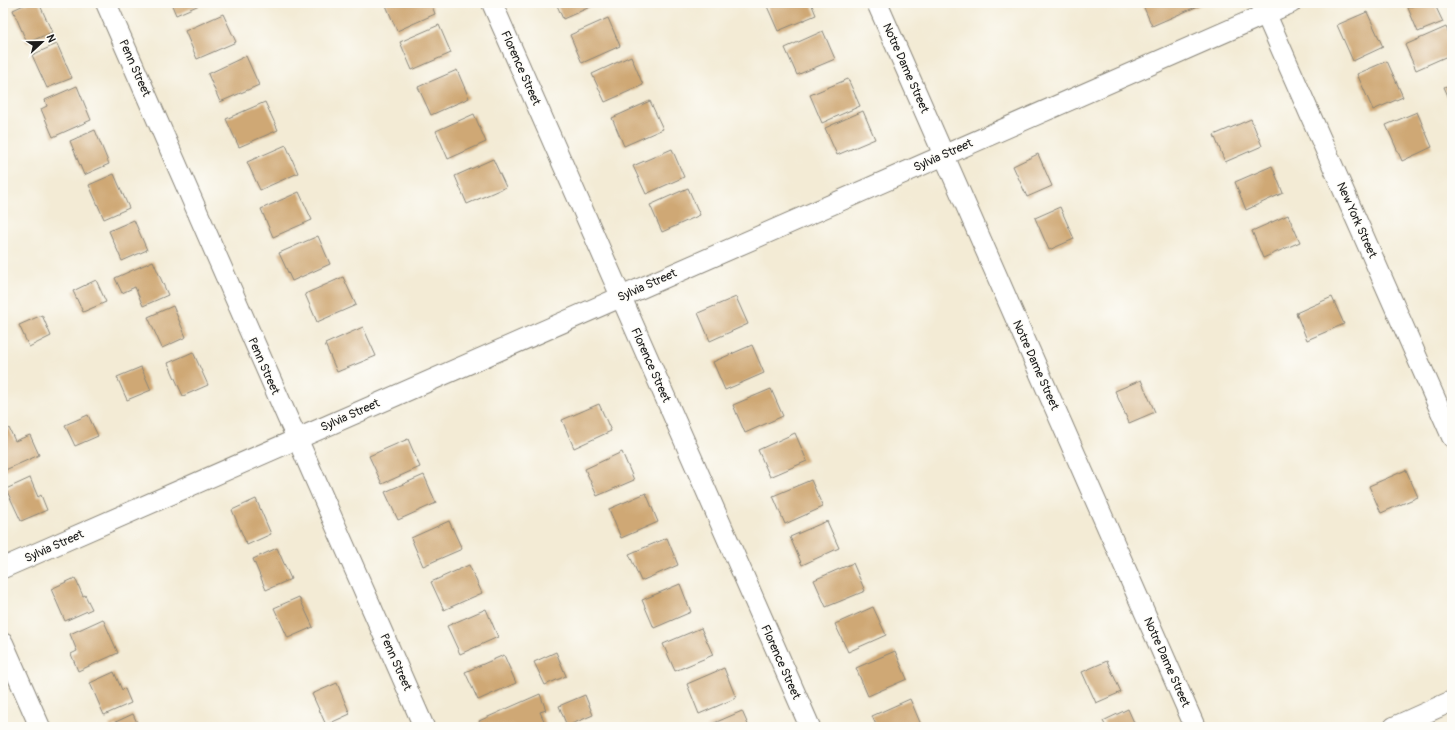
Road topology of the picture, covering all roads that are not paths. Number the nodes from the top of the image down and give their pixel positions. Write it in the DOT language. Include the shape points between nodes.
graph roads {
  1 [pos="106,3"];
  2 [pos="492,3"];
  3 [pos="878,3"];
  4 [pos="1291,3"];
  5 [pos="1264,8"];
  6 [pos="944,155"];
  7 [pos="621,296"];
  8 [pos="1452,436"];
  9 [pos="297,438"];
  10 [pos="3,568"];
  11 [pos="3,643"];
  12 [pos="1452,702"];
  13 [pos="40,727"];
  14 [pos="424,727"];
  15 [pos="810,727"];
  16 [pos="1195,727"];
  17 [pos="1394,727"];
  1 -- 9 [label="street, Penn Street"];
  2 -- 7 [label="street, Florence Street"];
  3 -- 6 [label="street, Notre Dame Street"];
  4 -- 5 [label="street, Sylvia Street"];
  5 -- 6 [label="street, Sylvia Street"];
  5 -- 8 [label="street, New York Street"];
  6 -- 7 [label="street, Sylvia Street"];
  6 -- 16 [label="street, Notre Dame Street"];
  7 -- 9 [label="street, Sylvia Street"];
  7 -- 15 [label="street, Florence Street"];
  9 -- 10 [label="street, Sylvia Street"];
  9 -- 14 [label="street, Penn Street"];
  11 -- 13 [label="street"];
  12 -- 17 [label="street"];
}
